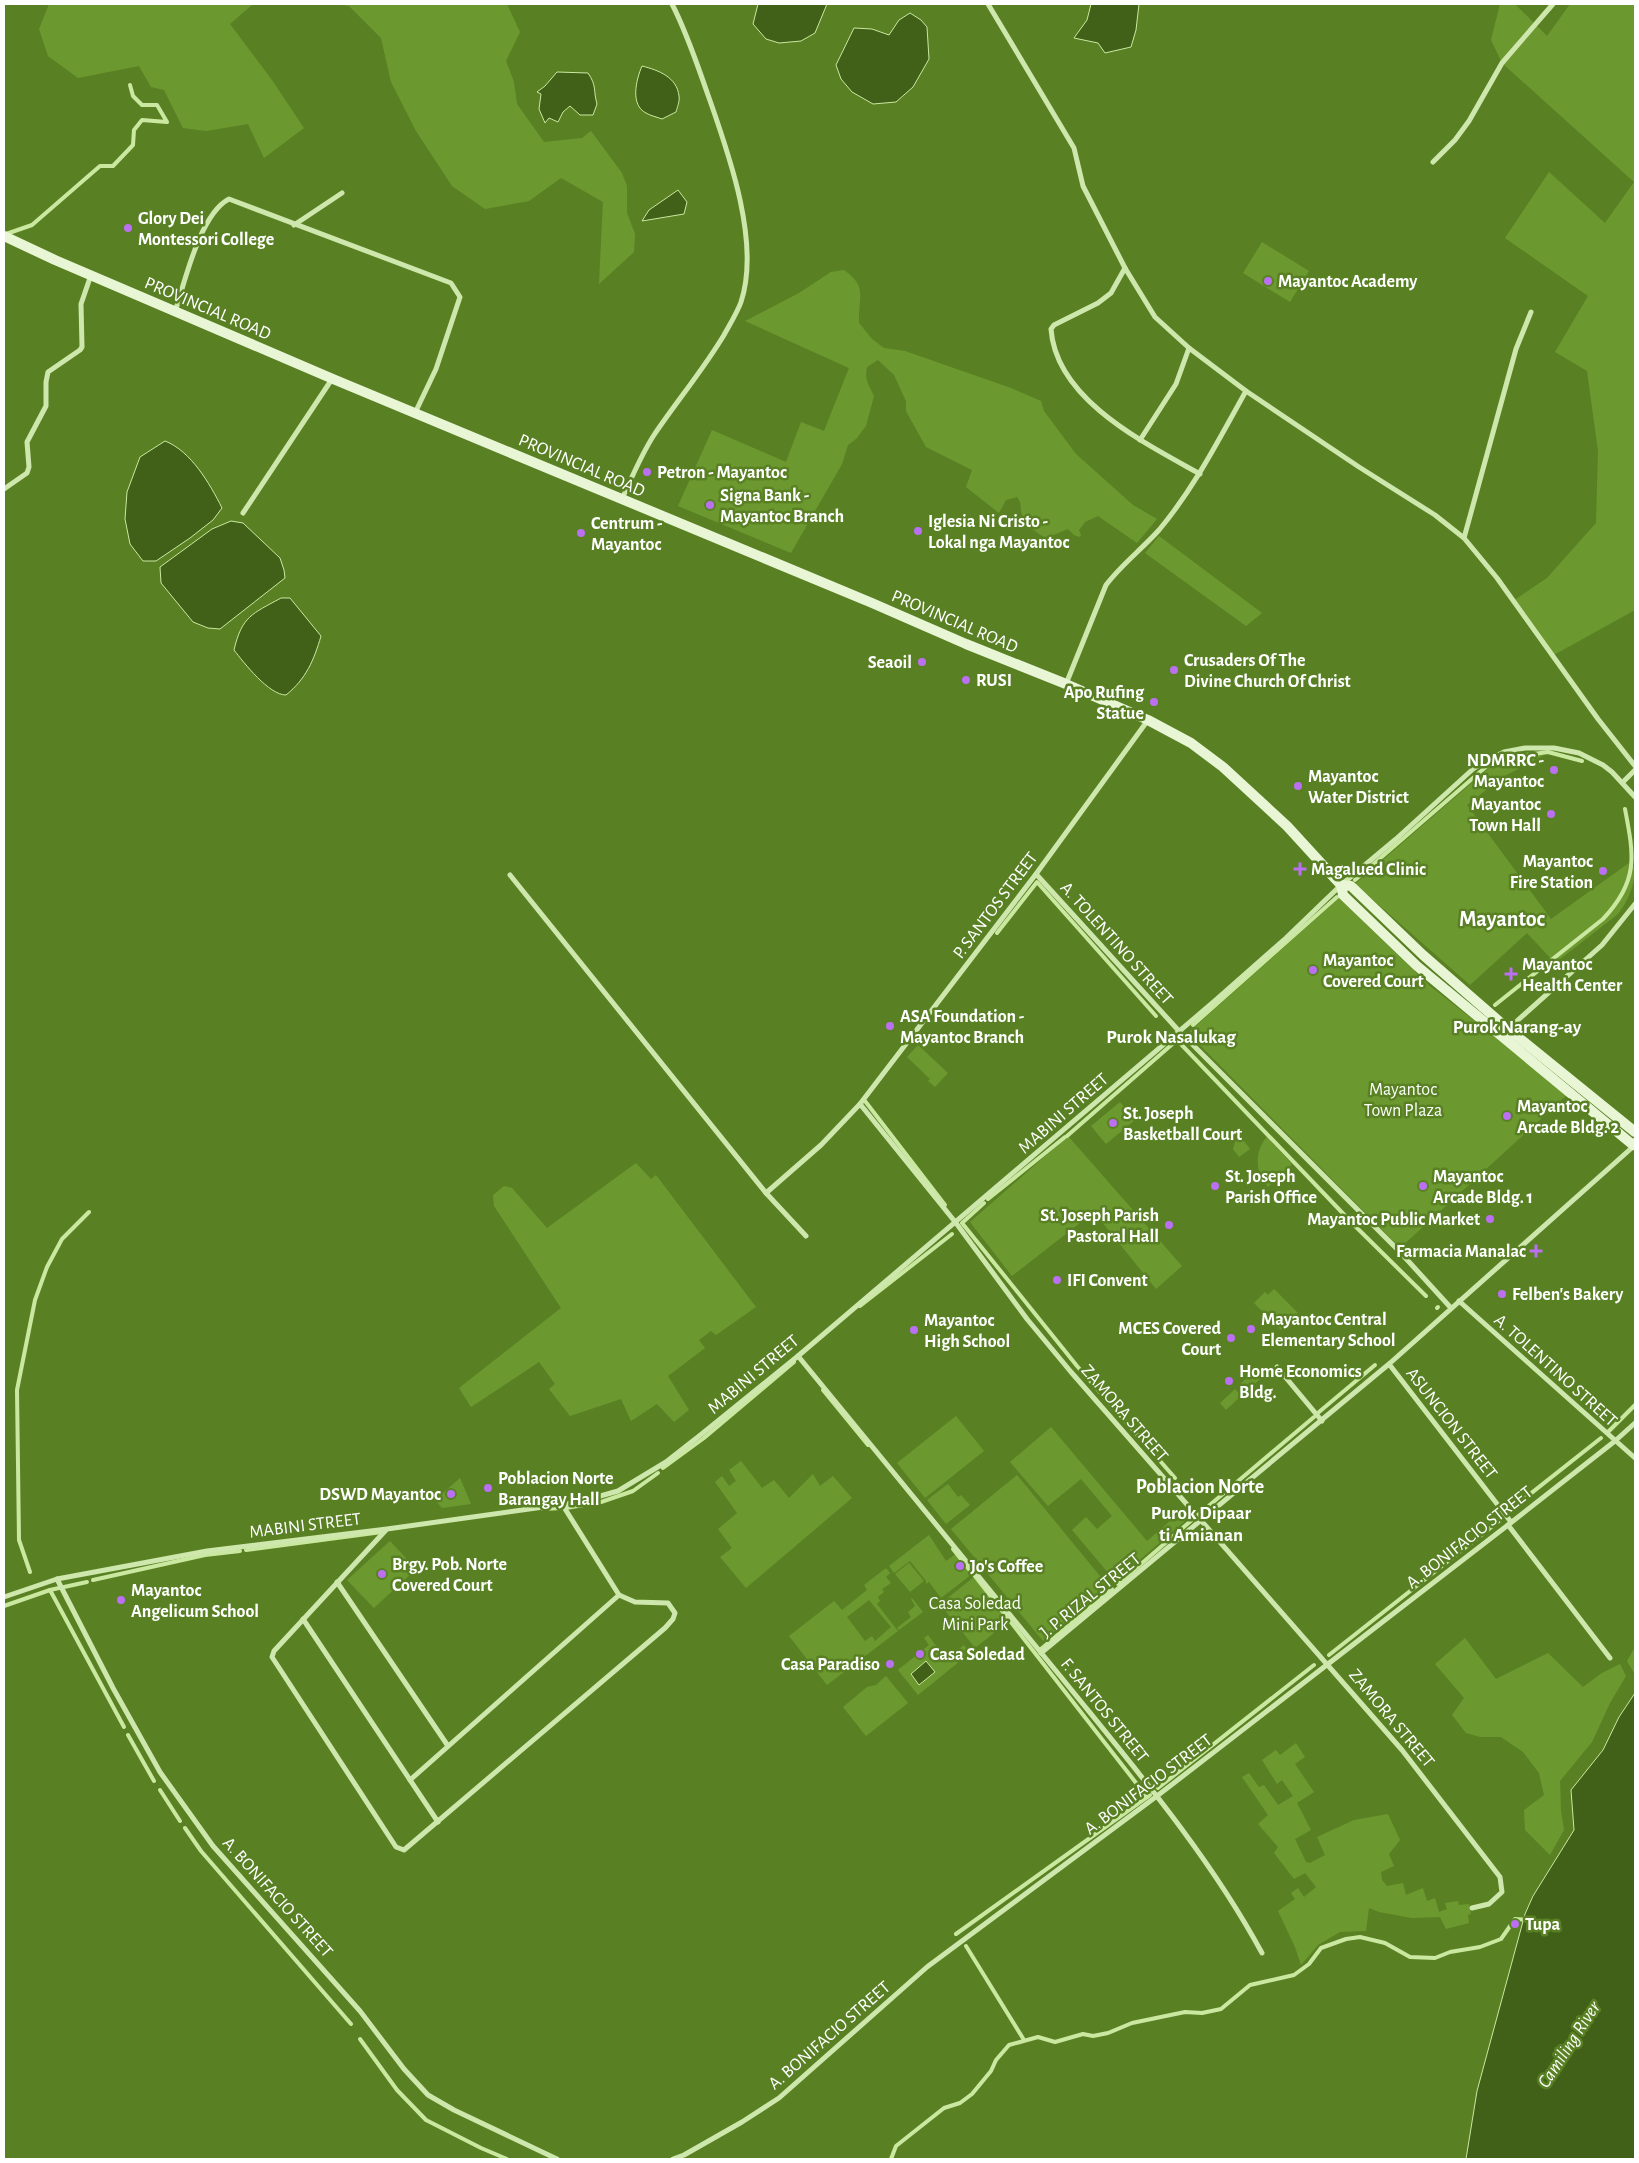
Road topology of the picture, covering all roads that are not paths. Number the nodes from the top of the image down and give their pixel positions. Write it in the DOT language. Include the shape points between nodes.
graph roads {
  1 [pos="672,4"];
  2 [pos="988,4"];
  3 [pos="1553,4"];
  4 [pos="1433,162"];
  5 [pos="342,193"];
  6 [pos="294,225"];
  7 [pos="5,237"];
  8 [pos="1125,268"];
  9 [pos="91,275"];
  10 [pos="175,312"];
  11 [pos="1531,312"];
  12 [pos="1189,348"];
  13 [pos="333,379"];
  14 [pos="1246,391"];
  15 [pos="415,413"];
  16 [pos="1140,440"];
  17 [pos="1200,474"];
  18 [pos="4,489"];
  19 [pos="622,500"];
  20 [pos="243,513"];
  21 [pos="1464,538"];
  22 [pos="1066,684"];
  23 [pos="1148,720"];
  24 [pos="1635,768"];
  25 [pos="1623,782"];
  26 [pos="1635,797"];
  27 [pos="1036,874"];
  28 [pos="510,875"];
  29 [pos="1341,885"];
  30 [pos="1635,904"];
  31 [pos="1421,953"];
  32 [pos="1413,962"];
  33 [pos="1179,1030"];
  34 [pos="1505,1033"];
  35 [pos="860,1104"];
  36 [pos="1635,1132"];
  37 [pos="1635,1145"];
  38 [pos="766,1193"];
  39 [pos="956,1223"];
  40 [pos="806,1236"];
  41 [pos="1459,1301"];
  42 [pos="1451,1308"];
  43 [pos="798,1356"];
  44 [pos="1389,1364"];
  45 [pos="1277,1367"];
  46 [pos="1322,1421"];
  47 [pos="1635,1423"];
  48 [pos="1615,1442"];
  49 [pos="1635,1458"];
  50 [pos="562,1504"];
  51 [pos="1201,1521"];
  52 [pos="1509,1523"];
  53 [pos="387,1529"];
  54 [pos="57,1579"];
  55 [pos="337,1582"];
  56 [pos="619,1596"];
  57 [pos="4,1597"];
  58 [pos="303,1619"];
  59 [pos="1041,1653"];
  60 [pos="1610,1658"];
  61 [pos="1328,1663"];
  62 [pos="448,1746"];
  63 [pos="410,1780"];
  64 [pos="1157,1796"];
  65 [pos="438,1822"];
  66 [pos="1472,1908"];
  67 [pos="1262,1953"];
  68 [pos="685,2157"];
  69 [pos="557,2159"];
  70 [pos="673,2159"];
  1 -- 19 [label="street" via="688,38 738,192 747,253 746,283 733,319 654,435"];
  2 -- 8 [label="street" via="1074,148 1083,186"];
  3 -- 4 [label="street" via="1502,64 1469,121"];
  5 -- 6 [label="street"];
  6 -- 10 [label="street" via="229,199 222,203 196,245"];
  6 -- 15 [label="street" via="451,283 456,290 460,298 436,369"];
  7 -- 9 [label="main road, PROVINCIAL ROAD"];
  8 -- 12 [label="street" via="1155,317"];
  8 -- 16 [label="street" via="1111,293 1098,304 1054,324 1050,329 1052,346 1065,373 1084,397"];
  9 -- 10 [label="main road, PROVINCIAL ROAD"];
  9 -- 18 [label="street" via="81,304 82,347 48,372 46,406 27,442 27,473"];
  10 -- 13 [label="main road, PROVINCIAL ROAD"];
  11 -- 21 [label="street" via="1516,349"];
  12 -- 14 [label="street"];
  12 -- 16 [label="street" via="1176,384"];
  13 -- 15 [label="main road, PROVINCIAL ROAD"];
  13 -- 20 [label="street"];
  14 -- 17 [label="street"];
  14 -- 21 [label="street" via="1435,515"];
  15 -- 19 [label="main road, PROVINCIAL ROAD"];
  16 -- 17 [label="street"];
  17 -- 22 [label="street" via="1158,530 1106,586"];
  19 -- 22 [label="main road, PROVINCIAL ROAD"];
  21 -- 24 [label="street" via="1482,558"];
  22 -- 23 [label="main road, PROVINCIAL ROAD"];
  23 -- 27 [label="street, P. SANTOS STREET"];
  23 -- 29 [label="main road, PROVINCIAL ROAD" via="1191,743 1223,767 1287,826"];
  24 -- 25 [label="street"];
  25 -- 26 [label="street, MABINI STREET"];
  25 -- 29 [label="street, MABINI STREET" via="1603,765 1566,750 1525,748 1497,754 1473,769"];
  27 -- 33 [label="street, A. TOLENTINO STREET"];
  27 -- 35 [label="street, P. SANTOS STREET"];
  28 -- 38 [label="street"];
  29 -- 31 [label="main road" via="1352,886"];
  29 -- 32 [label="main road" via="1344,895"];
  29 -- 33 [label="street, MABINI STREET" via="1286,938"];
  30 -- 34 [label="street" via="1602,945"];
  31 -- 32 [label="main road"];
  31 -- 34 [label="main road"];
  32 -- 34 [label="main road"];
  33 -- 39 [label="street, MABINI STREET"];
  33 -- 42 [label="street, A. TOLENTINO STREET" via="1400,1252"];
  34 -- 36 [label="main road"];
  34 -- 37 [label="main road"];
  35 -- 38 [label="street, P. SANTOS STREET" via="821,1145"];
  35 -- 39 [label="street, ZAMORA STREET"];
  37 -- 41 [label="street, J. P. RIZAL STREET"];
  38 -- 40 [label="street"];
  39 -- 43 [label="street, MABINI STREET"];
  39 -- 51 [label="street, ZAMORA STREET" via="1026,1319"];
  41 -- 42 [label="street, J. P. RIZAL STREET"];
  41 -- 48 [label="street, A. TOLENTINO STREET"];
  42 -- 44 [label="street, J. P. RIZAL STREET"];
  43 -- 50 [label="street, MABINI STREET" via="640,1479 595,1499"];
  43 -- 59 [label="street, F. SANTOS STREET"];
  44 -- 46 [label="street, J. P. RIZAL STREET"];
  44 -- 52 [label="street, ASUNCION STREET"];
  45 -- 46 [label="street"];
  46 -- 51 [label="street, J. P. RIZAL STREET"];
  47 -- 48 [label="street, A. BONIFACIO STREET"];
  48 -- 49 [label="street, A. TOLENTINO STREET"];
  48 -- 52 [label="street, A. BONIFACIO STREET"];
  50 -- 53 [label="street, MABINI STREET"];
  50 -- 56 [label="street"];
  51 -- 59 [label="street, J. P. RIZAL STREET"];
  51 -- 61 [label="street, ZAMORA STREET"];
  52 -- 60 [label="street, ASUNCION STREET"];
  52 -- 61 [label="street, A. BONIFACIO STREET"];
  53 -- 54 [label="street, MABINI STREET" via="207,1551"];
  53 -- 55 [label="street"];
  54 -- 57 [label="street, MABINI STREET"];
  54 -- 69 [label="street, A. BONIFACIO STREET" via="160,1772 213,1846 360,2011 404,2069 428,2095"];
  55 -- 58 [label="street"];
  55 -- 62 [label="street"];
  56 -- 62 [label="street"];
  56 -- 65 [label="street" via="635,1602 668,1603 675,1613 673,1619"];
  58 -- 63 [label="street"];
  58 -- 65 [label="street" via="272,1657 387,1834 396,1846 404,1850"];
  59 -- 64 [label="street, F. SANTOS STREET"];
  61 -- 64 [label="street, A. BONIFACIO STREET"];
  61 -- 66 [label="street, ZAMORA STREET" via="1402,1750 1500,1877 1502,1892 1497,1898 1489,1904"];
  62 -- 63 [label="street"];
  63 -- 65 [label="street"];
  64 -- 67 [label="street, F. SANTOS STREET" via="1238,1908"];
  64 -- 68 [label="street, A. BONIFACIO STREET" via="927,1967 779,2098"];
  68 -- 70 [label="street, A. BONIFACIO STREET"];
}
